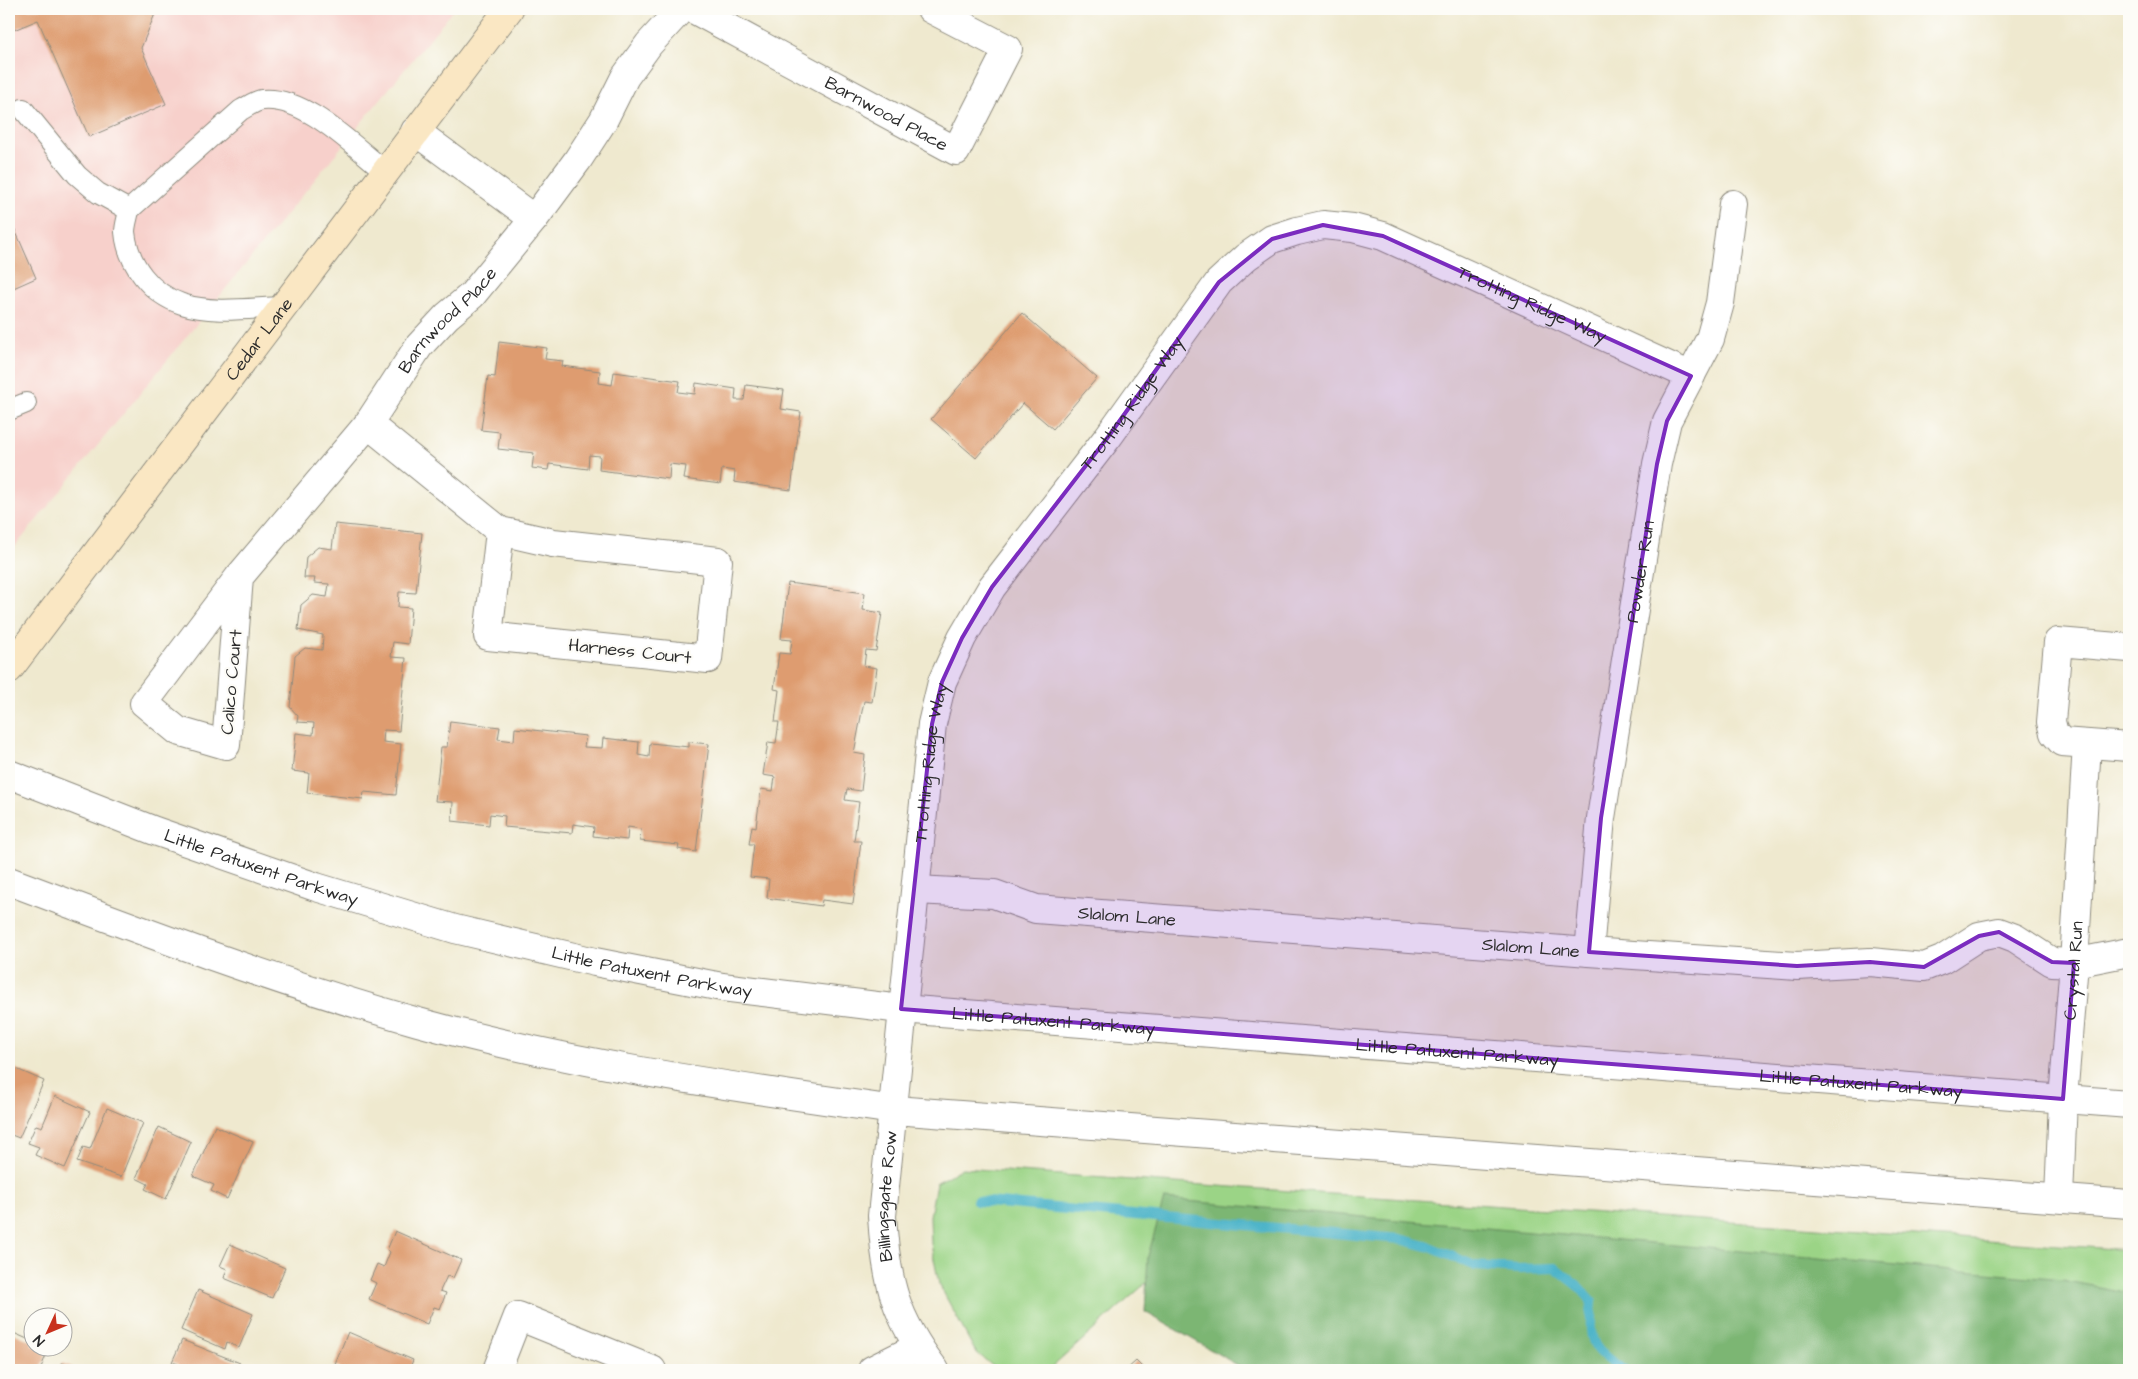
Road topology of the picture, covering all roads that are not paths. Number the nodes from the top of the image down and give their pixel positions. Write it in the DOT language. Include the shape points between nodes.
graph roads {
  1 [pos="509,9"];
  2 [pos="680,9"];
  3 [pos="693,9"];
  4 [pos="931,9"];
  5 [pos="23,109"];
  6 [pos="415,131"];
  7 [pos="385,171"];
  8 [pos="1733,204"];
  9 [pos="129,210"];
  10 [pos="534,219"];
  11 [pos="282,307"];
  12 [pos="1691,376"];
  13 [pos="368,424"];
  14 [pos="500,531"];
  15 [pos="240,577"];
  16 [pos="2129,648"];
  17 [pos="9,669"];
  18 [pos="2087,744"];
  19 [pos="2129,747"];
  20 [pos="9,774"];
  21 [pos="9,880"];
  22 [pos="916,890"];
  23 [pos="1589,952"];
  24 [pos="2129,952"];
  25 [pos="2074,963"];
  26 [pos="902,1009"];
  27 [pos="2063,1100"];
  28 [pos="2129,1104"];
  29 [pos="894,1110"];
  30 [pos="2059,1198"];
  31 [pos="2129,1204"];
  32 [pos="918,1347"];
  33 [pos="496,1370"];
  34 [pos="652,1370"];
  35 [pos="872,1370"];
  36 [pos="936,1370"];
  1 -- 6 [label="main road, Cedar Lane"];
  2 -- 10 [label="street, Barnwood Place" via="625,77 577,162"];
  3 -- 4 [label="street, Barnwood Place" via="956,151 1008,49"];
  5 -- 9 [label="lane" via="77,175 98,193"];
  6 -- 7 [label="main road, Cedar Lane"];
  6 -- 10 [label="street"];
  7 -- 9 [label="lane" via="310,113 281,101 260,100 241,110"];
  7 -- 11 [label="main road, Cedar Lane"];
  8 -- 12 [label="street, Powder Run" via="1720,303 1710,339"];
  9 -- 11 [label="lane" via="125,231 132,263 155,289 181,304 215,308"];
  10 -- 13 [label="street, Barnwood Place" via="472,295 419,346"];
  11 -- 17 [label="main road, Cedar Lane"];
  12 -- 22 [label="street, Trotting Ridge Way" via="1383,236 1323,225 1272,239 1219,282 1108,437 992,587 962,638 942,682 932,724"];
  12 -- 23 [label="street, Powder Run" via="1667,421 1657,464 1601,818"];
  13 -- 14 [label="street, Harness Court"];
  13 -- 15 [label="street, Calico Court"];
  14 -- 14 [label="street, Harness Court" via="488,636 708,659 718,561 553,543"];
  15 -- 15 [label="street, Calico Court" via="144,703 178,731 226,746"];
  16 -- 18 [label="street" via="2058,642 2051,722 2054,733 2062,742"];
  18 -- 19 [label="street"];
  18 -- 25 [label="street, Crystal Run"];
  20 -- 26 [label="street, Little Patuxent Parkway" via="155,831 289,878 455,929 595,962 722,987"];
  21 -- 29 [label="street" via="268,975 419,1022 564,1057"];
  22 -- 23 [label="street, Slalom Lane" via="994,894 1036,908"];
  22 -- 26 [label="street, Trotting Ridge Way"];
  23 -- 25 [label="street, Slalom Lane" via="1797,966 1870,962 1924,967 1942,960 1979,936 1999,932 2016,938 2052,962"];
  24 -- 25 [label="street, Slalom Lane"];
  25 -- 27 [label="street, Crystal Run"];
  26 -- 27 [label="street, Little Patuxent Parkway"];
  26 -- 29 [label="street, Billingsgate Row"];
  27 -- 28 [label="street, Little Patuxent Parkway"];
  27 -- 30 [label="street, Crystal Run"];
  29 -- 30 [label="street"];
  29 -- 32 [label="street, Billingsgate Row" via="882,1216 885,1258 896,1306"];
  30 -- 31 [label="street"];
  32 -- 35 [label="street"];
  32 -- 36 [label="street, Billingsgate Row"];
  33 -- 34 [label="street" via="518,1316"];
}
